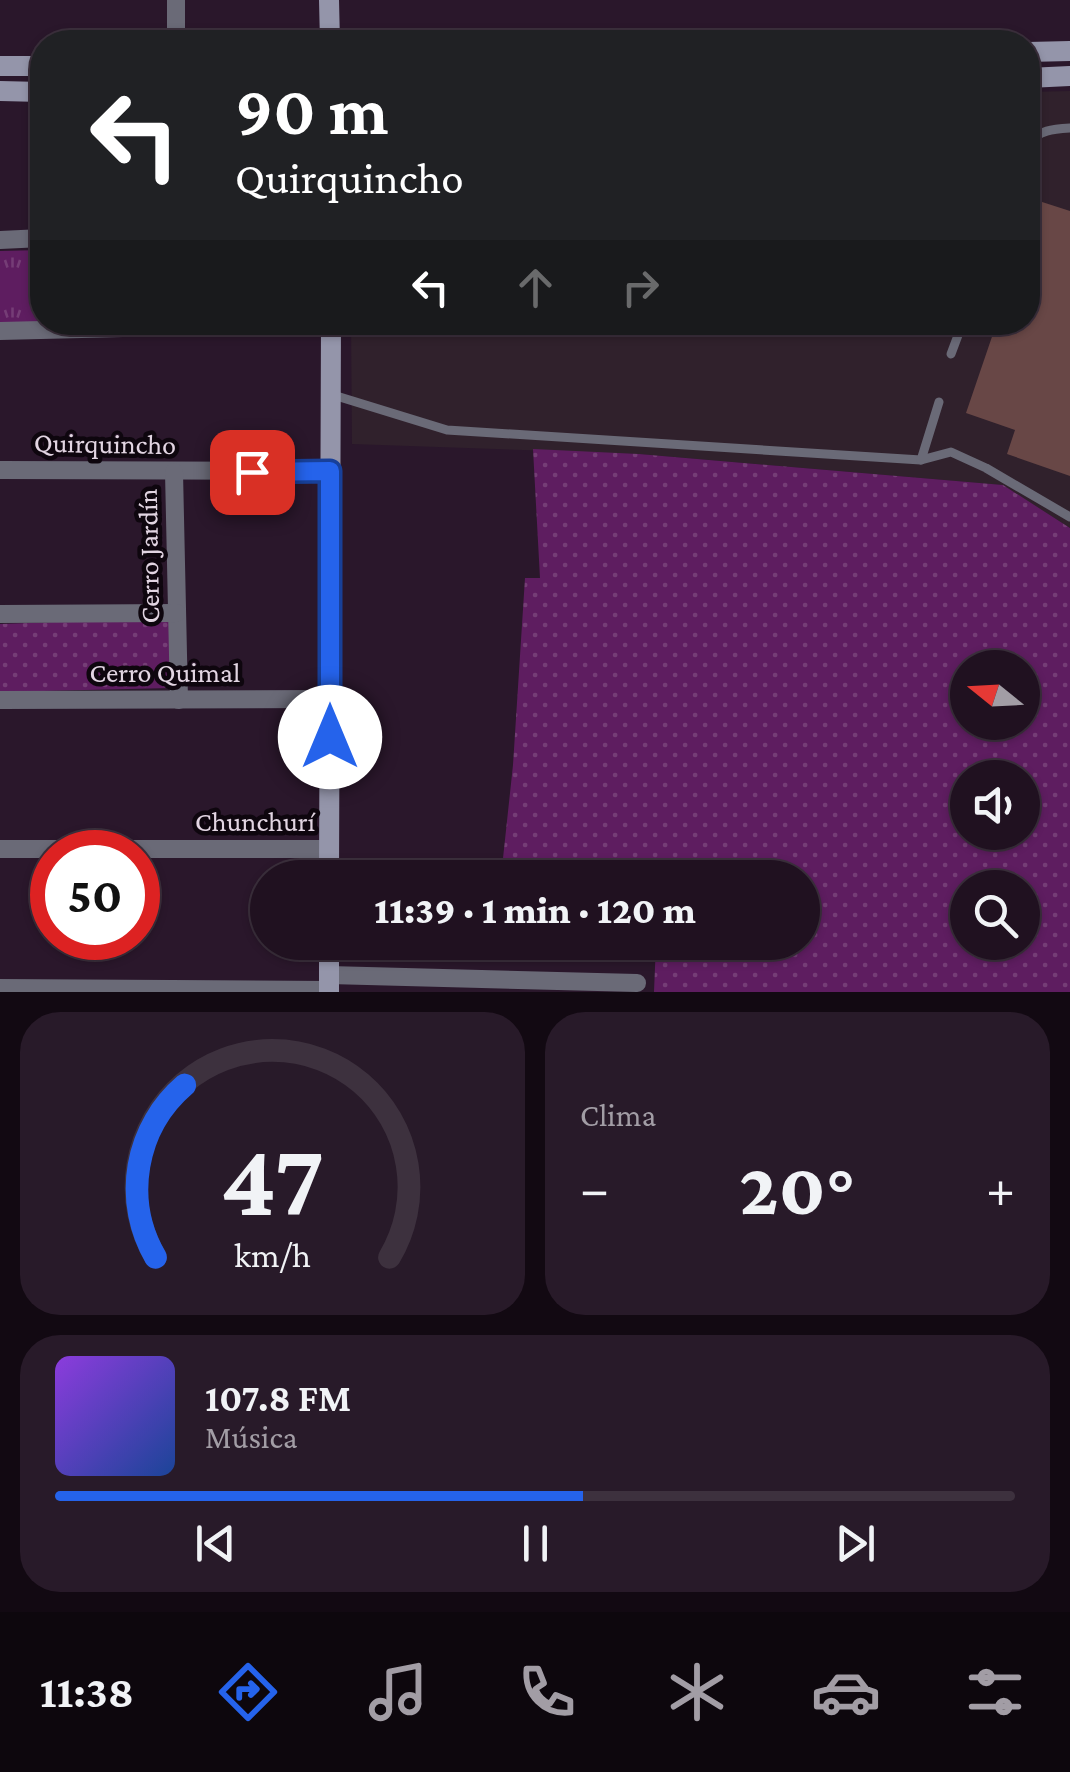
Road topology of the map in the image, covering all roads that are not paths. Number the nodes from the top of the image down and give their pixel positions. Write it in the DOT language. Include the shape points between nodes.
graph roads {
  1 [pos="176,0"];
  2 [pos="329,0"];
  3 [pos="176,30"];
  4 [pos="330,30"];
  5 [pos="1070,51"];
  6 [pos="1040,52"];
  7 [pos="0,66"];
  8 [pos="30,66"];
  9 [pos="1070,76"];
  10 [pos="1040,77"];
  11 [pos="0,91"];
  12 [pos="30,92"];
  13 [pos="1070,128"];
  14 [pos="1040,133"];
  15 [pos="30,239"];
  16 [pos="0,240"];
  17 [pos="30,330"];
  18 [pos="0,331"];
  19 [pos="331,335"];
  20 [pos="958,335"];
  21 [pos="952,354"];
  22 [pos="330,394"];
  23 [pos="939,402"];
  24 [pos="921,460"];
  25 [pos="0,470"];
  26 [pos="330,471"];
  27 [pos="174,472"];
  28 [pos="1070,517"];
  29 [pos="177,612"];
  30 [pos="0,614"];
  31 [pos="330,699"];
  32 [pos="0,700"];
  33 [pos="178,700"];
  34 [pos="0,849"];
  35 [pos="329,849"];
  36 [pos="329,860"];
  37 [pos="329,960"];
  38 [pos="637,983"];
  39 [pos="329,986"];
  40 [pos="0,988"];
  41 [pos="191,990"];
  1 -- 3 [label="street"];
  2 -- 4 [label="main road"];
  5 -- 6 [label="main road"];
  7 -- 8 [label="main road"];
  9 -- 10 [label="main road"];
  11 -- 12 [label="main road"];
  13 -- 14 [label="lane"];
  15 -- 16 [label="street"];
  17 -- 18 [label="street"];
  19 -- 22 [label="main road"];
  20 -- 21 [label="lane"];
  22 -- 24 [label="lane" via="447,430"];
  22 -- 26 [label="main road"];
  23 -- 24 [label="lane"];
  24 -- 28 [label="lane" via="951,452"];
  25 -- 27 [label="street, Quirquincho"];
  26 -- 27 [label="street, Quirquincho"];
  26 -- 31 [label="main road"];
  27 -- 29 [label="street, Cerro Jardín"];
  29 -- 30 [label="street"];
  29 -- 33 [label="street, Cerro Jardín"];
  31 -- 33 [label="street, Cerro Quimal"];
  31 -- 35 [label="main road"];
  32 -- 33 [label="street, Cerro Quimal"];
  34 -- 35 [label="street, Chunchurí"];
  35 -- 36 [label="main road"];
  37 -- 39 [label="main road"];
  38 -- 39 [label="street"];
  39 -- 41 [label="street"];
  40 -- 41 [label="street"];
}
